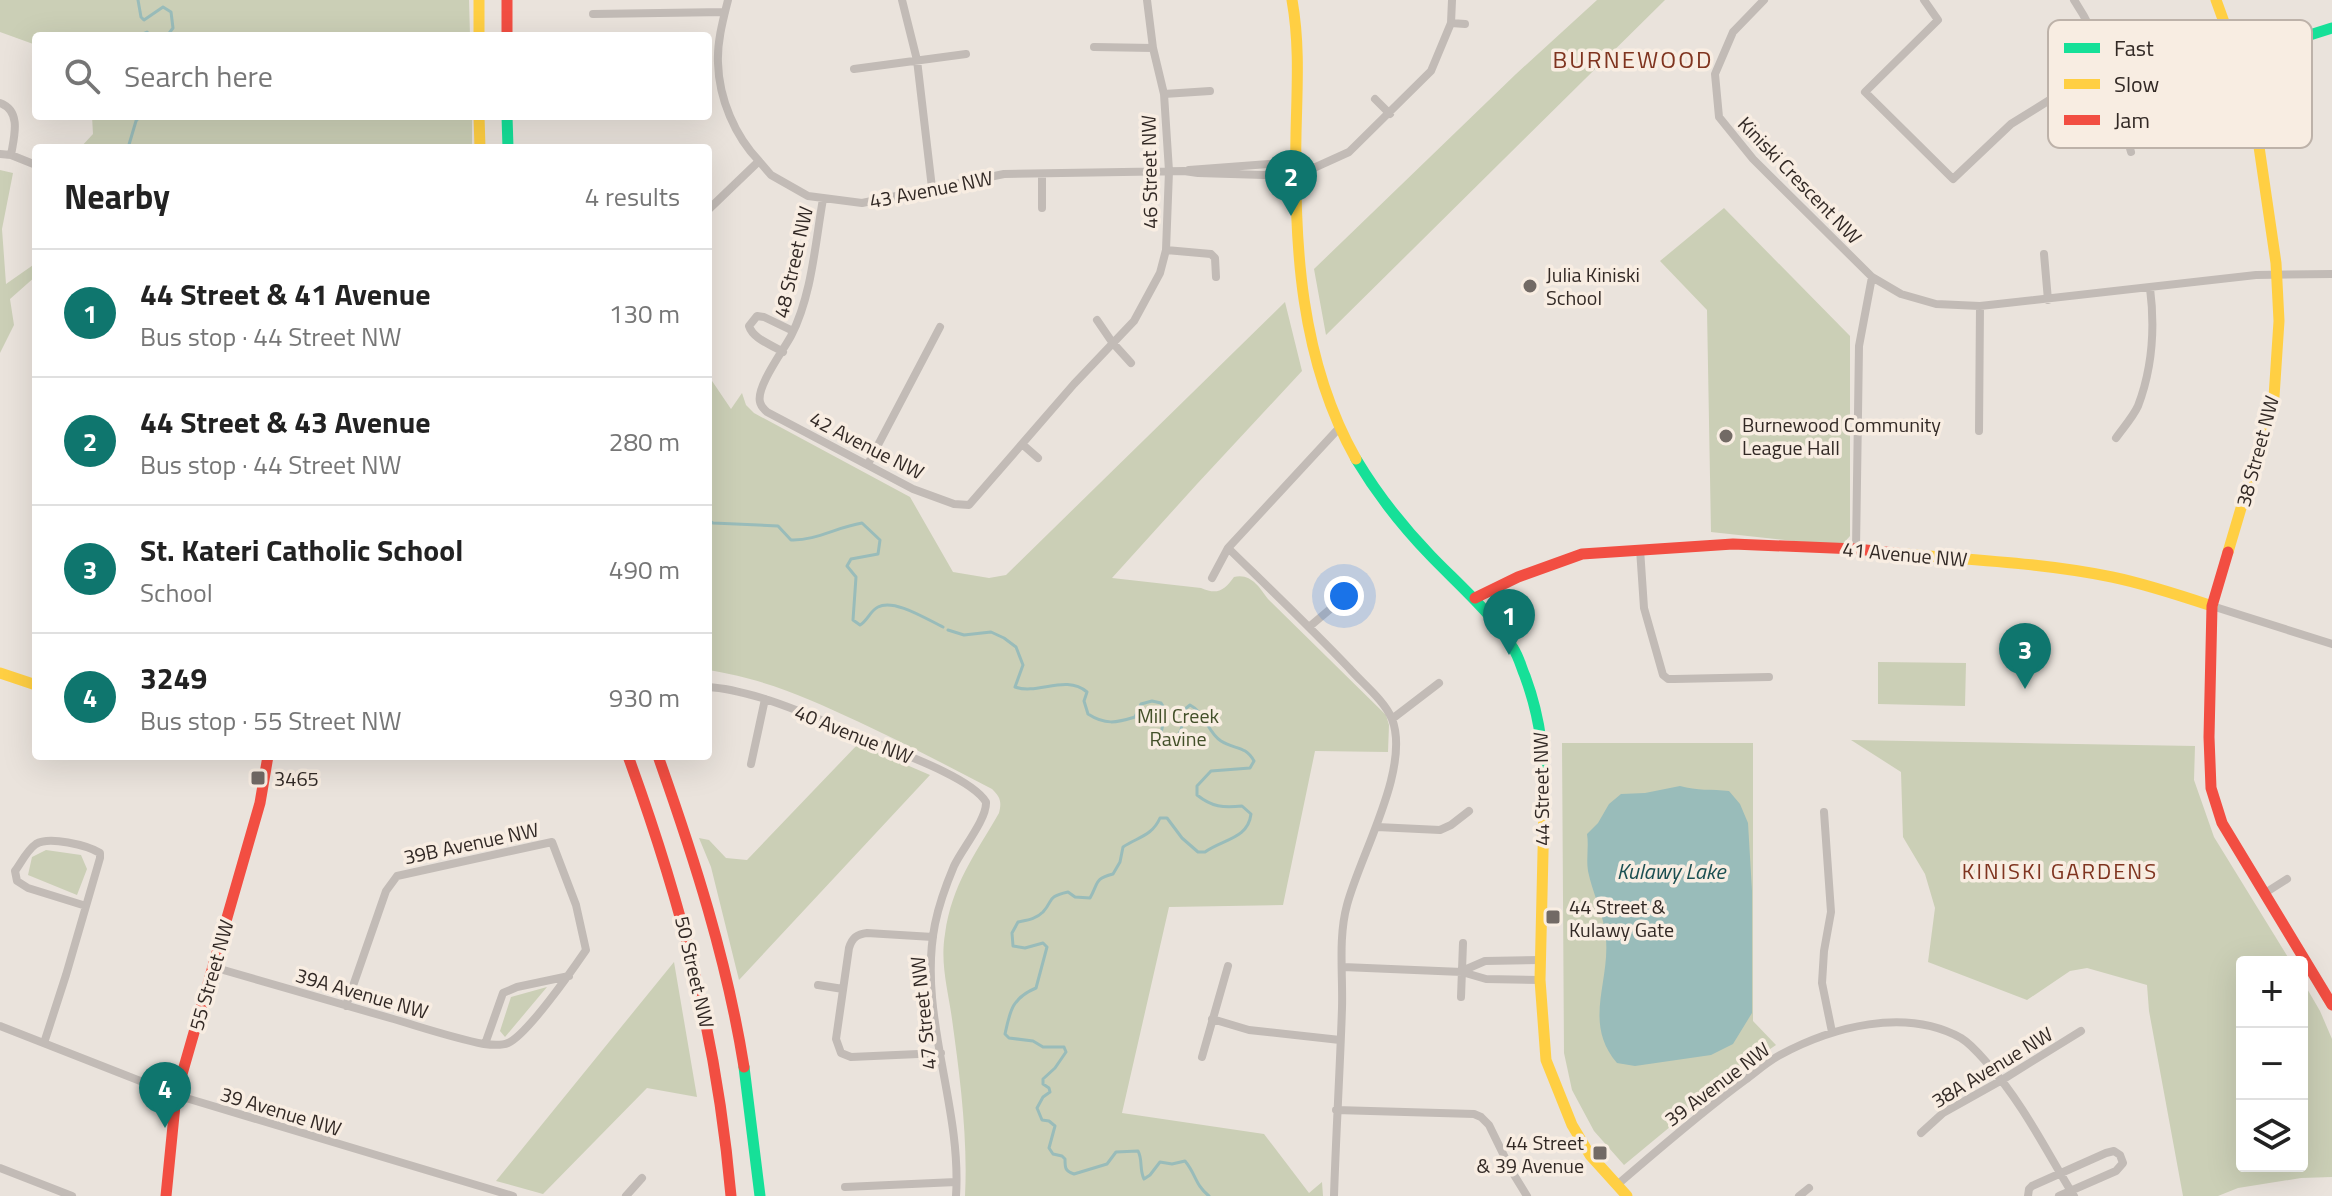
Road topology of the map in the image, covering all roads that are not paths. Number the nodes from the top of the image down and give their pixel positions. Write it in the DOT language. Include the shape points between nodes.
graph roads {
  1 [pos="479,0"];
  2 [pos="507,0"];
  3 [pos="728,0"];
  4 [pos="902,0"];
  5 [pos="1147,0"];
  6 [pos="1292,0"];
  7 [pos="1452,0"];
  8 [pos="1764,0"];
  9 [pos="1924,0"];
  10 [pos="2074,0"];
  11 [pos="2216,0"];
  12 [pos="725,12"];
  13 [pos="593,14"];
  14 [pos="2086,20"];
  15 [pos="2223,20"];
  16 [pos="1451,23"];
  17 [pos="1465,24"];
  18 [pos="2332,28"];
  19 [pos="479,32"];
  20 [pos="507,32"];
  21 [pos="2312,34"];
  22 [pos="1094,47"];
  23 [pos="1153,48"];
  24 [pos="966,54"];
  25 [pos="917,60"];
  26 [pos="854,69"];
  27 [pos="1210,91"];
  28 [pos="1164,94"];
  29 [pos="1375,99"];
  30 [pos="2048,101"];
  31 [pos="0,103"];
  32 [pos="1390,114"];
  33 [pos="479,120"];
  34 [pos="507,120"];
  35 [pos="480,144"];
  36 [pos="508,144"];
  37 [pos="2130,148"];
  38 [pos="2259,148"];
  39 [pos="2131,152"];
  40 [pos="0,154"];
  41 [pos="11,155"];
  42 [pos="759,161"];
  43 [pos="32,163"];
  44 [pos="1296,170"];
  45 [pos="1169,171"];
  46 [pos="1042,174"];
  47 [pos="932,188"];
  48 [pos="823,199"];
  49 [pos="712,206"];
  50 [pos="1042,208"];
  51 [pos="1166,250"];
  52 [pos="2044,254"];
  53 [pos="2277,274"];
  54 [pos="2332,274"];
  55 [pos="1216,277"];
  56 [pos="1872,277"];
  57 [pos="2150,288"];
  58 [pos="2048,300"];
  59 [pos="1980,306"];
  60 [pos="1097,320"];
  61 [pos="940,327"];
  62 [pos="793,331"];
  63 [pos="1112,342"];
  64 [pos="783,352"];
  65 [pos="1131,363"];
  66 [pos="759,400"];
  67 [pos="1340,427"];
  68 [pos="1979,431"];
  69 [pos="2116,438"];
  70 [pos="1022,444"];
  71 [pos="1038,458"];
  72 [pos="868,464"];
  73 [pos="969,505"];
  74 [pos="1228,548"];
  75 [pos="1640,549"];
  76 [pos="1856,549"];
  77 [pos="1212,578"];
  78 [pos="1354,589"];
  79 [pos="1475,598"];
  80 [pos="2212,606"];
  81 [pos="1309,627"];
  82 [pos="2332,644"];
  83 [pos="0,673"];
  84 [pos="1769,677"];
  85 [pos="1439,683"];
  86 [pos="32,684"];
  87 [pos="712,687"];
  88 [pos="765,699"];
  89 [pos="1392,719"];
  90 [pos="267,760"];
  91 [pos="629,760"];
  92 [pos="659,760"];
  93 [pos="751,764"];
  94 [pos="987,805"];
  95 [pos="1469,811"];
  96 [pos="1824,812"];
  97 [pos="1377,827"];
  98 [pos="2287,879"];
  99 [pos="2265,893"];
  100 [pos="86,906"];
  101 [pos="933,937"];
  102 [pos="1463,943"];
  103 [pos="1541,960"];
  104 [pos="1228,966"];
  105 [pos="213,967"];
  106 [pos="1343,967"];
  107 [pos="1462,972"];
  108 [pos="569,976"];
  109 [pos="1540,980"];
  110 [pos="818,985"];
  111 [pos="843,989"];
  112 [pos="1461,997"];
  113 [pos="2332,1005"];
  114 [pos="346,1006"];
  115 [pos="1212,1019"];
  116 [pos="0,1026"];
  117 [pos="2081,1031"];
  118 [pos="1832,1032"];
  119 [pos="1340,1040"];
  120 [pos="44,1043"];
  121 [pos="485,1044"];
  122 [pos="941,1053"];
  123 [pos="1202,1057"];
  124 [pos="2002,1080"];
  125 [pos="176,1095"];
  126 [pos="1336,1110"];
  127 [pos="1921,1133"];
  128 [pos="0,1168"];
  129 [pos="2062,1174"];
  130 [pos="642,1178"];
  131 [pos="956,1182"];
  132 [pos="1617,1185"];
  133 [pos="845,1187"];
  134 [pos="1809,1188"];
  135 [pos="2072,1194"];
  136 [pos="72,1196"];
  137 [pos="166,1196"];
  138 [pos="513,1196"];
  139 [pos="626,1196"];
  140 [pos="731,1196"];
  141 [pos="760,1196"];
  142 [pos="956,1196"];
  143 [pos="1334,1196"];
  144 [pos="1527,1196"];
  145 [pos="1627,1196"];
  146 [pos="1799,1196"];
  147 [pos="2028,1196"];
  148 [pos="2059,1196"];
  1 -- 19 [label="street"];
  2 -- 20 [label="street"];
  3 -- 12 [label="street, 43 Avenue NW"];
  4 -- 25 [label="street"];
  5 -- 23 [label="street, 46 Street NW"];
  6 -- 44 [label="street, 44 Street NW" via="1297,24"];
  7 -- 16 [label="street"];
  8 -- 56 [label="street, Kiniski Crescent NW" via="1733,32 1715,74 1719,117 1753,159"];
  9 -- 30 [label="street" via="1938,20 1865,92 1953,179 2011,124"];
  10 -- 14 [label="street"];
  11 -- 15 [label="street, 38 Street NW"];
  12 -- 13 [label="street"];
  12 -- 42 [label="street, 43 Avenue NW" via="718,64 721,83 731,120"];
  16 -- 17 [label="street"];
  16 -- 32 [label="street" via="1431,71"];
  18 -- 21 [label="street"];
  22 -- 23 [label="street"];
  23 -- 28 [label="street, 46 Street NW"];
  24 -- 25 [label="street"];
  25 -- 26 [label="street"];
  25 -- 47 [label="street"];
  27 -- 28 [label="street, 46 Street NW"];
  28 -- 45 [label="street, 46 Street NW"];
  29 -- 32 [label="street"];
  31 -- 41 [label="street" via="14,114"];
  32 -- 44 [label="street, 43 Avenue NW" via="1349,152"];
  33 -- 35 [label="street"];
  34 -- 36 [label="street"];
  37 -- 39 [label="street"];
  38 -- 53 [label="street, 38 Street NW"];
  40 -- 41 [label="street"];
  41 -- 43 [label="street"];
  42 -- 48 [label="street, 43 Avenue NW" via="789,186"];
  42 -- 49 [label="street"];
  44 -- 45 [label="street, 43 Avenue NW"];
  44 -- 67 [label="street, 44 Street NW" via="1305,319 1317,371"];
  45 -- 46 [label="street, 43 Avenue NW"];
  45 -- 51 [label="street, 46 Street NW"];
  46 -- 47 [label="street, 43 Avenue NW" via="994,175"];
  46 -- 50 [label="street"];
  47 -- 48 [label="street, 43 Avenue NW" via="862,203"];
  48 -- 62 [label="street, 48 Street NW" via="806,292"];
  51 -- 55 [label="street, 46 Street NW" via="1211,254"];
  51 -- 63 [label="street, 46 Street NW" via="1147,299"];
  52 -- 58 [label="street"];
  53 -- 54 [label="street"];
  53 -- 57 [label="street, Kiniski Crescent NW"];
  53 -- 80 [label="street, 38 Street NW" via="2274,397"];
  56 -- 59 [label="street, Kiniski Crescent NW" via="1901,294 1936,304"];
  56 -- 76 [label="street" via="1859,346"];
  57 -- 58 [label="street, Kiniski Crescent NW"];
  57 -- 69 [label="street" via="2150,361 2137,409"];
  58 -- 59 [label="street, Kiniski Crescent NW"];
  59 -- 68 [label="street"];
  60 -- 63 [label="street"];
  61 -- 72 [label="street"];
  62 -- 64 [label="street, 48 Street NW"];
  62 -- 64 [label="street, 48 Street NW" via="757,316 749,326 755,336"];
  63 -- 65 [label="street"];
  63 -- 70 [label="street, 46 Street NW"];
  64 -- 66 [label="street, 48 Street NW"];
  66 -- 72 [label="street, 42 Avenue NW" via="767,412"];
  67 -- 74 [label="street"];
  67 -- 79 [label="street, 44 Street NW" via="1374,487 1416,541"];
  70 -- 71 [label="street"];
  70 -- 73 [label="street, 46 Street NW"];
  72 -- 73 [label="street, 42 Avenue NW" via="913,489"];
  74 -- 77 [label="street"];
  74 -- 81 [label="street"];
  75 -- 76 [label="street, 41 Avenue NW" via="1733,544"];
  75 -- 79 [label="street, 41 Avenue NW" via="1582,554"];
  75 -- 84 [label="street" via="1646,622 1663,675"];
  76 -- 80 [label="street, 41 Avenue NW" via="2086,572"];
  78 -- 81 [label="street"];
  79 -- 103 [label="street, 44 Street NW" via="1513,646 1542,732"];
  80 -- 82 [label="street, 41 Avenue NW"];
  80 -- 99 [label="street, 38 Street NW" via="2211,788 2222,823"];
  81 -- 89 [label="street"];
  83 -- 86 [label="street"];
  85 -- 89 [label="street"];
  87 -- 88 [label="street, 40 Avenue NW"];
  88 -- 93 [label="street"];
  88 -- 94 [label="street, 40 Avenue NW" via="936,769 981,794"];
  89 -- 97 [label="street" via="1397,756"];
  90 -- 105 [label="street, 55 Street NW"];
  91 -- 140 [label="street, 50 Street NW" via="690,944 716,1073"];
  92 -- 141 [label="street, 50 Street NW" via="695,861 728,983"];
  94 -- 101 [label="street, 47 Street NW" via="953,869"];
  95 -- 97 [label="street" via="1440,830"];
  96 -- 118 [label="street" via="1831,912 1822,983"];
  97 -- 106 [label="street" via="1347,905"];
  98 -- 99 [label="street"];
  99 -- 113 [label="street, 38 Street NW"];
  100 -- 100 [label="street" via="17,881 15,871 36,844 53,841 100,853"];
  100 -- 120 [label="street"];
  101 -- 111 [label="street" via="856,936"];
  101 -- 122 [label="street, 47 Street NW" via="931,982"];
  102 -- 107 [label="street"];
  103 -- 107 [label="street" via="1485,961"];
  103 -- 109 [label="street, 44 Street NW"];
  104 -- 115 [label="street"];
  105 -- 114 [label="street, 39A Avenue NW"];
  105 -- 125 [label="street, 55 Street NW"];
  106 -- 107 [label="street"];
  106 -- 119 [label="street"];
  107 -- 109 [label="street" via="1486,979"];
  107 -- 112 [label="street"];
  108 -- 114 [label="street, 39B Avenue NW" via="586,950 552,842 397,876 386,891"];
  108 -- 121 [label="street, 39A Avenue NW" via="513,1041"];
  108 -- 121 [label="street" via="503,993"];
  109 -- 132 [label="street, 44 Street NW" via="1546,1060 1557,1090 1590,1155"];
  110 -- 111 [label="street"];
  111 -- 122 [label="street" via="836,1039 841,1053 855,1058"];
  114 -- 121 [label="street, 39A Avenue NW"];
  115 -- 119 [label="street" via="1249,1030"];
  115 -- 123 [label="street"];
  116 -- 120 [label="street, 39 Avenue NW"];
  117 -- 124 [label="street, 38A Avenue NW"];
  118 -- 124 [label="street, 39 Avenue NW" via="1881,1023 1930,1026 1963,1039"];
  118 -- 132 [label="street, 39 Avenue NW" via="1778,1056"];
  119 -- 126 [label="street"];
  120 -- 125 [label="street, 39 Avenue NW"];
  122 -- 131 [label="street, 47 Street NW"];
  124 -- 127 [label="street, 38A Avenue NW" via="1943,1113"];
  124 -- 129 [label="street, 39 Avenue NW"];
  125 -- 137 [label="street, 55 Street NW"];
  125 -- 138 [label="street, 39 Avenue NW"];
  126 -- 143 [label="street"];
  126 -- 144 [label="street" via="1481,1117"];
  128 -- 136 [label="street"];
  129 -- 135 [label="street, 39 Avenue NW"];
  129 -- 135 [label="street" via="2110,1152 2122,1160 2116,1171"];
  129 -- 147 [label="street" via="2032,1186"];
  130 -- 139 [label="street"];
  131 -- 133 [label="street"];
  131 -- 142 [label="street, 47 Street NW"];
  132 -- 145 [label="street, 44 Street NW"];
  134 -- 146 [label="street"];
  135 -- 148 [label="street"];
}
